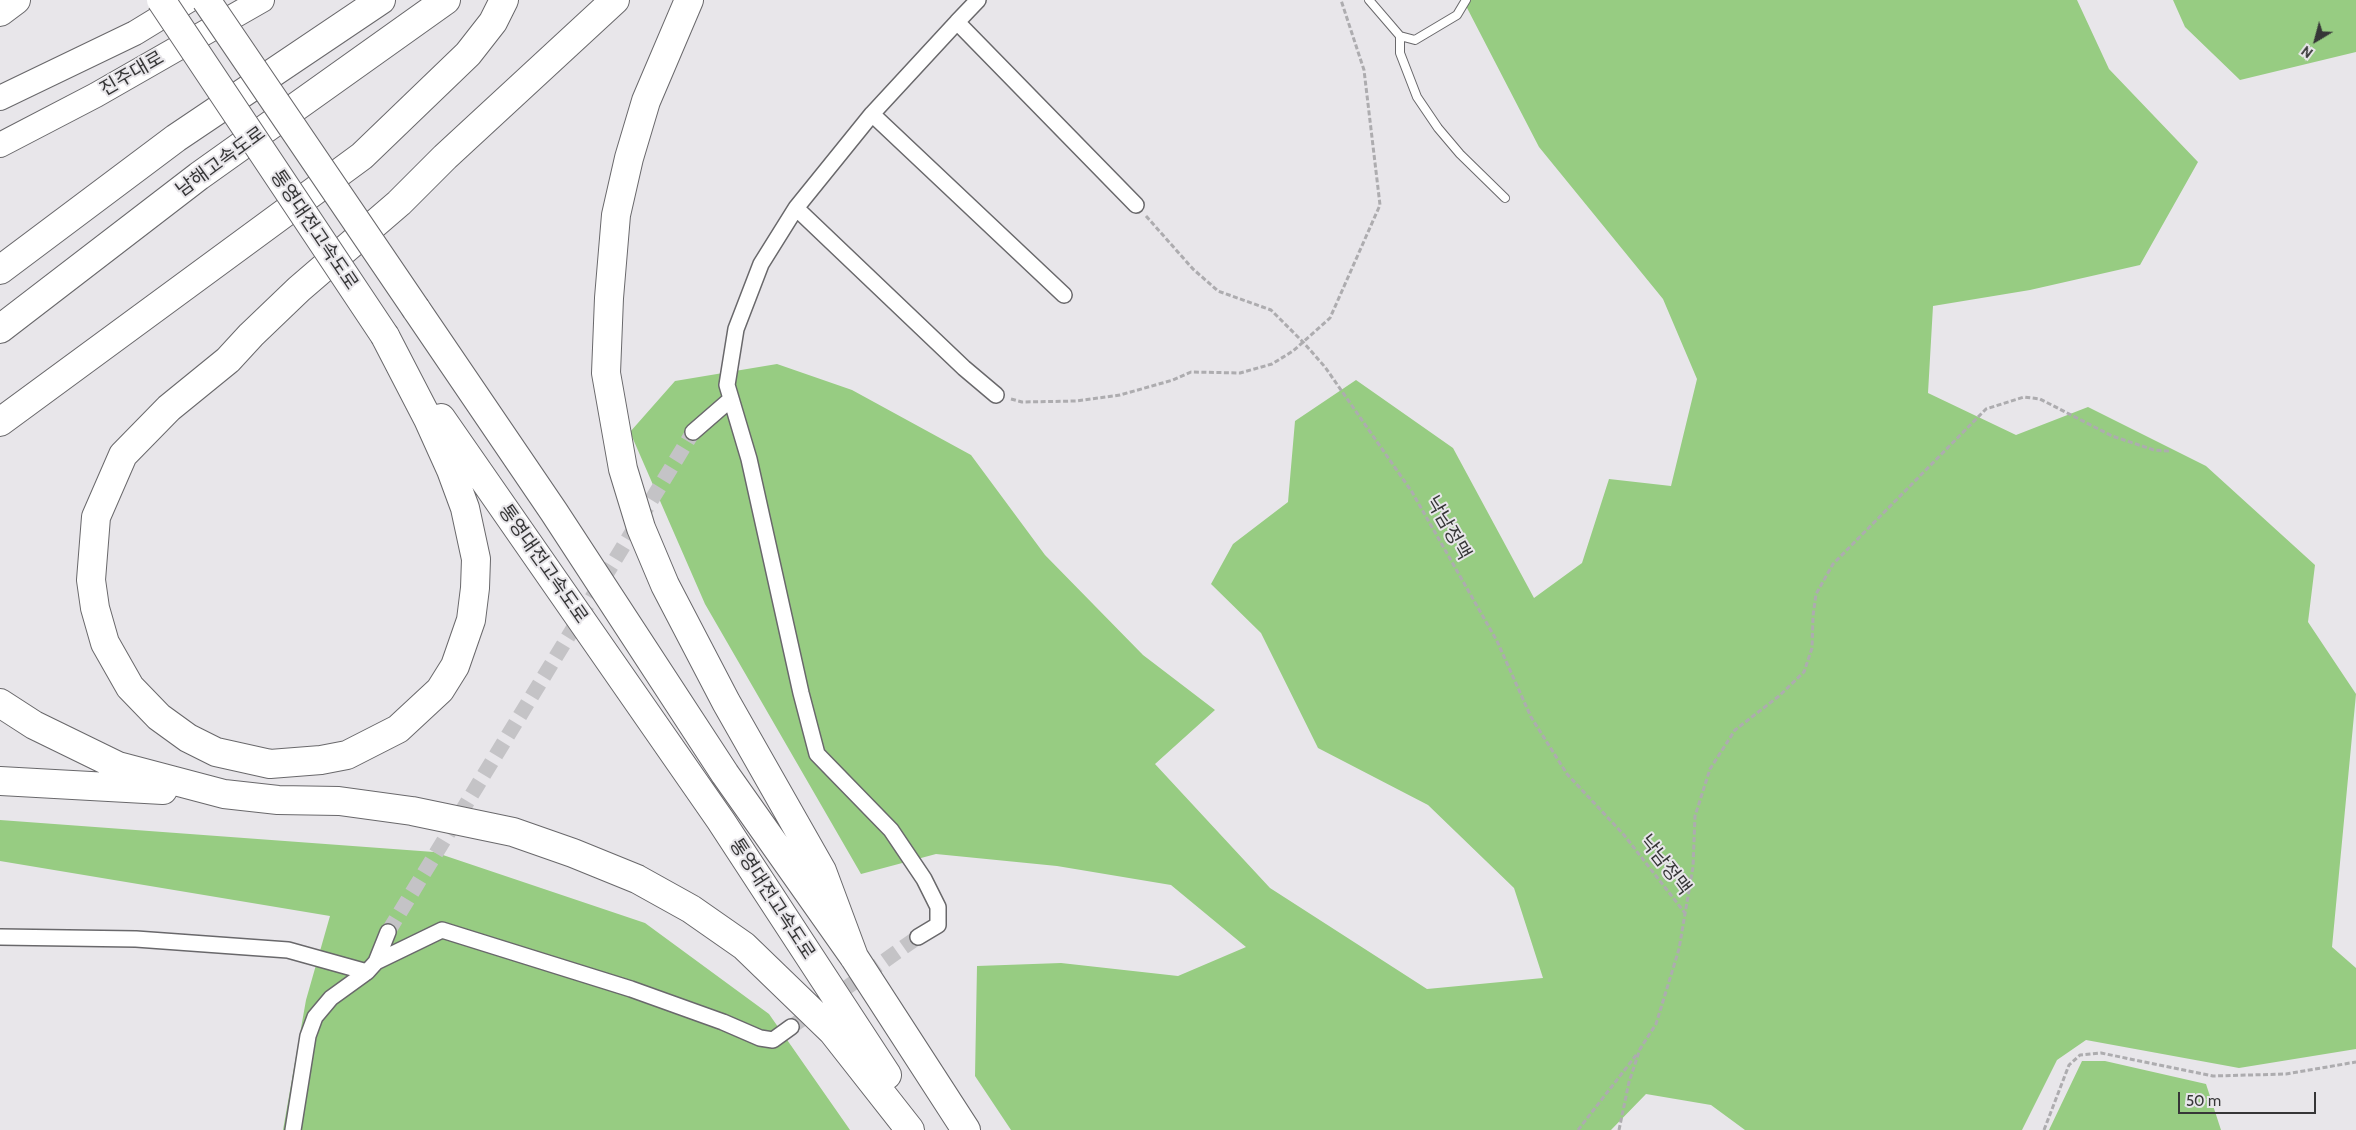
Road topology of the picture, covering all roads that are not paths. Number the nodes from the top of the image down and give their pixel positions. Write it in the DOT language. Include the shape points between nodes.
graph roads {
  1 [pos="16,0"];
  2 [pos="162,0"];
  3 [pos="189,0"];
  4 [pos="206,0"];
  5 [pos="262,0"];
  6 [pos="381,0"];
  7 [pos="446,0"];
  8 [pos="615,0"];
  9 [pos="690,0"];
  10 [pos="978,0"];
  11 [pos="1368,0"];
  12 [pos="1466,0"];
  13 [pos="498,11"];
  14 [pos="0,12"];
  15 [pos="957,22"];
  16 [pos="1400,36"];
  17 [pos="0,98"];
  18 [pos="872,114"];
  19 [pos="0,145"];
  20 [pos="1505,198"];
  21 [pos="1136,205"];
  22 [pos="796,208"];
  23 [pos="0,270"];
  24 [pos="1064,295"];
  25 [pos="0,329"];
  26 [pos="385,336"];
  27 [pos="996,394"];
  28 [pos="731,399"];
  29 [pos="0,422"];
  30 [pos="693,432"];
  31 [pos="0,703"];
  32 [pos="0,781"];
  33 [pos="224,794"];
  34 [pos="388,932"];
  35 [pos="0,937"];
  36 [pos="918,937"];
  37 [pos="854,957"];
  38 [pos="371,967"];
  39 [pos="790,1027"];
  40 [pos="293,1130"];
  41 [pos="910,1130"];
  42 [pos="923,1130"];
  43 [pos="966,1130"];
  1 -- 14 [label="highway"];
  2 -- 26 [label="highway, 통영대전고속도로, bridge"];
  3 -- 17 [label="main road, 진주대로" via="135,33"];
  4 -- 37 [label="highway, 통영대전고속도로, bridge" via="554,512 725,774"];
  5 -- 19 [label="main road, 진주대로" via="96,95"];
  6 -- 23 [label="highway" via="176,138"];
  7 -- 25 [label="highway, 남해고속도로" via="199,176"];
  8 -- 26 [label="highway" via="445,156 399,203 251,334 228,360 169,408 123,455 96,517 91,580 105,643 130,687 159,717 188,738 216,752 270,764 347,755 398,729 440,690 455,666 470,620 476,559 465,508 428,419"];
  9 -- 37 [label="highway" via="646,101 616,215 606,373 623,469 641,528 665,585 726,702 822,871"];
  10 -- 15 [label="street"];
  11 -- 16 [label="lane"];
  12 -- 16 [label="lane" via="1457,15 1415,40"];
  13 -- 29 [label="highway" via="468,54 362,156"];
  15 -- 18 [label="street"];
  15 -- 21 [label="street"];
  16 -- 20 [label="lane" via="1400,53 1417,97 1460,154"];
  18 -- 22 [label="street"];
  18 -- 24 [label="street"];
  22 -- 27 [label="street" via="964,368"];
  22 -- 28 [label="street" via="761,264 736,329 727,385"];
  26 -- 42 [label="highway, 통영대전고속도로" via="721,821"];
  28 -- 30 [label="street"];
  28 -- 36 [label="street" via="749,459 817,754 891,830 924,879 938,907 938,925"];
  31 -- 33 [label="highway" via="34,726 118,766"];
  32 -- 33 [label="highway"];
  33 -- 41 [label="highway" via="278,800 339,801 421,813 513,832 637,879 691,909 744,946 833,1032"];
  34 -- 38 [label="street"];
  35 -- 38 [label="street" via="136,939 288,950"];
  37 -- 43 [label="highway, 통영대전고속도로"];
  38 -- 39 [label="street" via="442,930 631,989 760,1038 773,1040"];
  38 -- 40 [label="street" via="331,998 315,1016 308,1036"];
}
